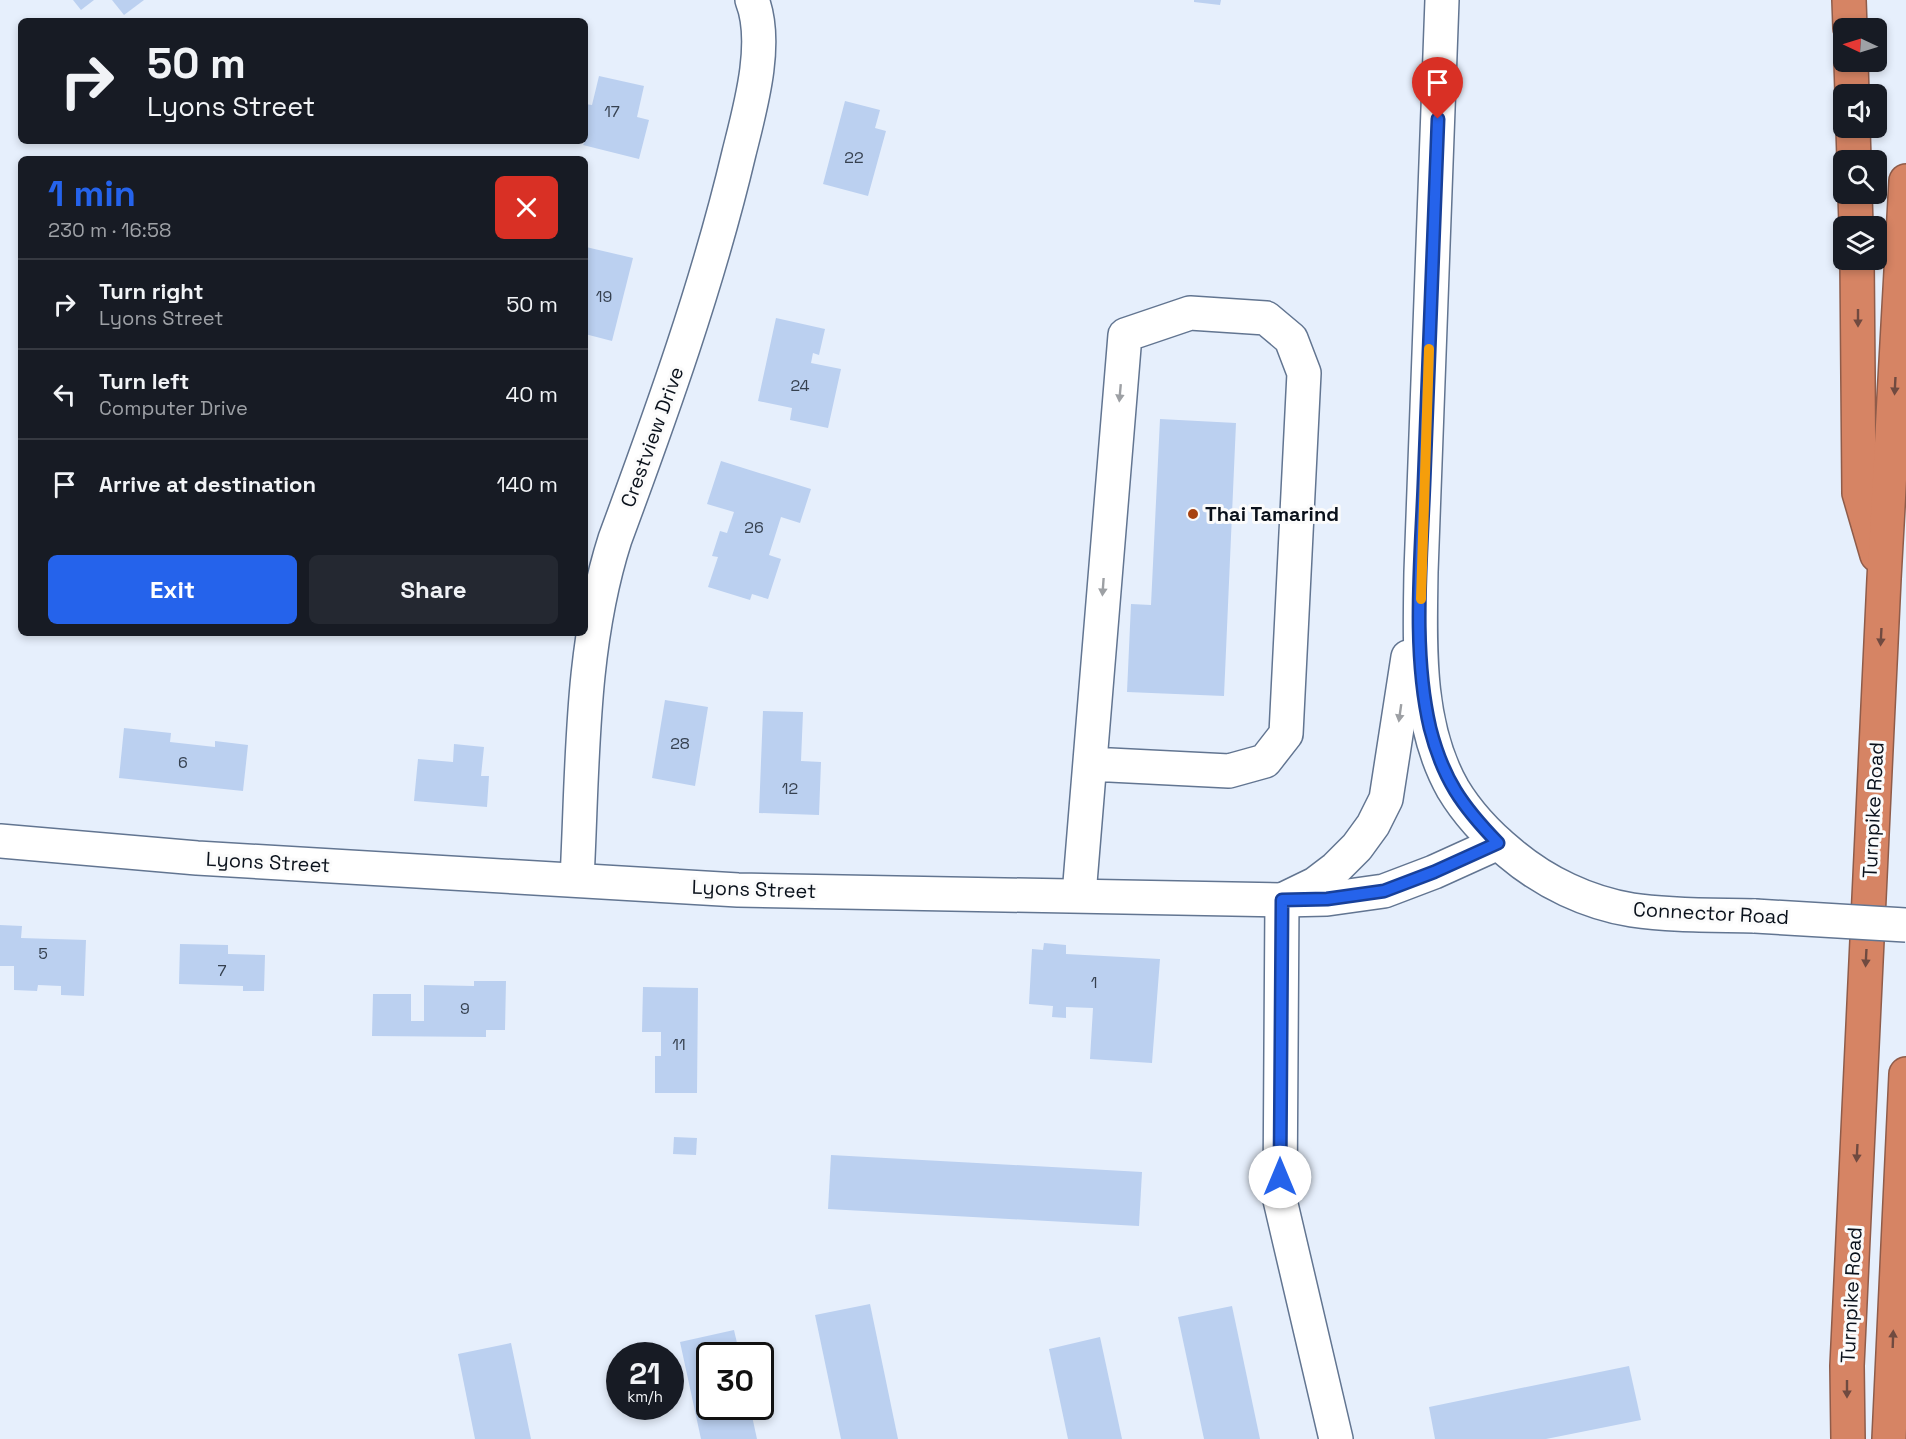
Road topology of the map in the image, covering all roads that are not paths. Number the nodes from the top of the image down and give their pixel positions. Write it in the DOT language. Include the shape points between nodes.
graph roads {
  1 [pos="752,0"];
  2 [pos="1442,0"];
  3 [pos="1849,0"];
  4 [pos="1850,18"];
  5 [pos="1906,181"];
  6 [pos="1857,270"];
  7 [pos="1421,572"];
  8 [pos="1884,579"];
  9 [pos="1090,764"];
  10 [pos="0,841"];
  11 [pos="1498,843"];
  12 [pos="577,879"];
  13 [pos="1079,895"];
  14 [pos="1282,900"];
  15 [pos="1906,925"];
  16 [pos="1906,1074"];
  17 [pos="1336,1439"];
  18 [pos="1848,1439"];
  19 [pos="1889,1439"];
  1 -- 12 [label="street, Crestview Drive" via="759,35 756,67 734,175 692,324 615,539 598,602 588,675"];
  2 -- 7 [label="street"];
  3 -- 4 [label="highway"];
  5 -- 8 [label="highway, Turnpike Road, one-way"];
  6 -- 8 [label="highway, one-way" via="1859,494"];
  7 -- 11 [label="street, Connector Road" via="1420,655 1430,727 1453,788 1473,818"];
  7 -- 14 [label="street, one-way" via="1386,800 1373,825 1350,854 1315,884"];
  8 -- 18 [label="highway, Turnpike Road, one-way" via="1847,1366"];
  9 -- 9 [label="street, one-way" via="1229,771 1265,761 1286,734 1304,373 1291,339 1266,318 1190,313 1125,334"];
  9 -- 13 [label="street"];
  10 -- 12 [label="street, Lyons Street" via="197,858"];
  11 -- 14 [label="street, Lyons Street" via="1384,891"];
  11 -- 15 [label="street, Connector Road, bridge" via="1551,882 1590,899 1631,910"];
  12 -- 13 [label="street, Lyons Street" via="738,890"];
  13 -- 14 [label="street, Lyons Street"];
  14 -- 17 [label="street" via="1280,1200"];
  19 -- 16 [label="highway, one-way"];
}
